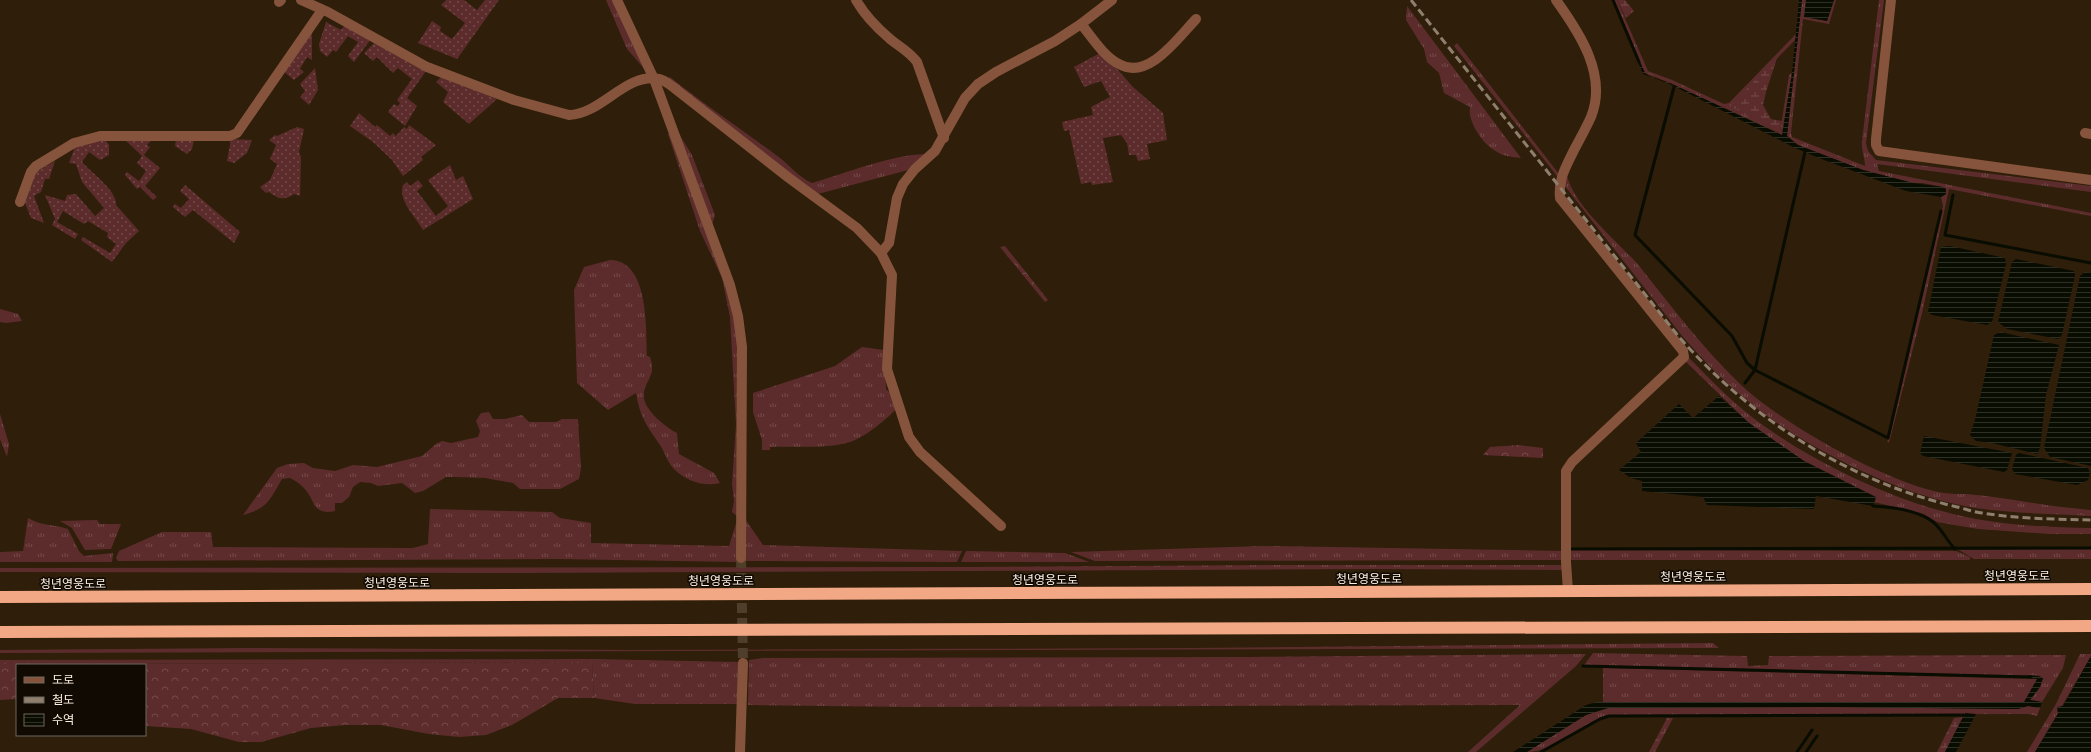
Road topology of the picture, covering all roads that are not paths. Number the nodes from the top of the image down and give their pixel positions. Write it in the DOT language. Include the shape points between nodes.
graph roads {
  1 [pos="301,0"];
  2 [pos="617,0"];
  3 [pos="856,0"];
  4 [pos="1112,0"];
  5 [pos="1556,0"];
  6 [pos="1892,0"];
  7 [pos="322,10"];
  8 [pos="1196,19"];
  9 [pos="1081,24"];
  10 [pos="654,79"];
  11 [pos="944,138"];
  12 [pos="2091,180"];
  13 [pos="20,202"];
  14 [pos="881,253"];
  15 [pos="1001,526"];
  16 [pos="741,558"];
  17 [pos="2091,589"];
  18 [pos="1568,591"];
  19 [pos="0,597"];
  20 [pos="2091,626"];
  21 [pos="0,632"];
  22 [pos="743,663"];
  23 [pos="740,752"];
  1 -- 7 [label="street"];
  2 -- 10 [label="street"];
  3 -- 11 [label="street" via="872,22 894,42 910,52 917,62"];
  4 -- 9 [label="street"];
  5 -- 18 [label="street" via="1579,33 1588,52 1596,91 1592,116 1559,184 1560,198 1683,351 1684,357 1572,462 1566,471"];
  6 -- 12 [label="street" via="1876,139 1879,151 1886,154"];
  7 -- 10 [label="street" via="427,67 514,100 569,115 587,111 634,83"];
  7 -- 13 [label="street" via="237,133 230,136 100,136 74,143 36,166 31,172"];
  8 -- 9 [label="street" via="1171,46 1148,65 1132,70 1108,56"];
  9 -- 11 [label="street" via="978,84 966,98"];
  10 -- 14 [label="street" via="660,79 673,87 857,228"];
  10 -- 16 [label="street" via="730,285 738,316 742,347"];
  11 -- 14 [label="street" via="935,151 902,184 889,243"];
  14 -- 15 [label="street" via="892,275 887,369 909,437 920,452"];
  17 -- 18 [label="highway, 청년영웅도로"];
  18 -- 19 [label="highway, 청년영웅도로"];
  20 -- 21 [label="highway"];
  22 -- 23 [label="street"];
}
